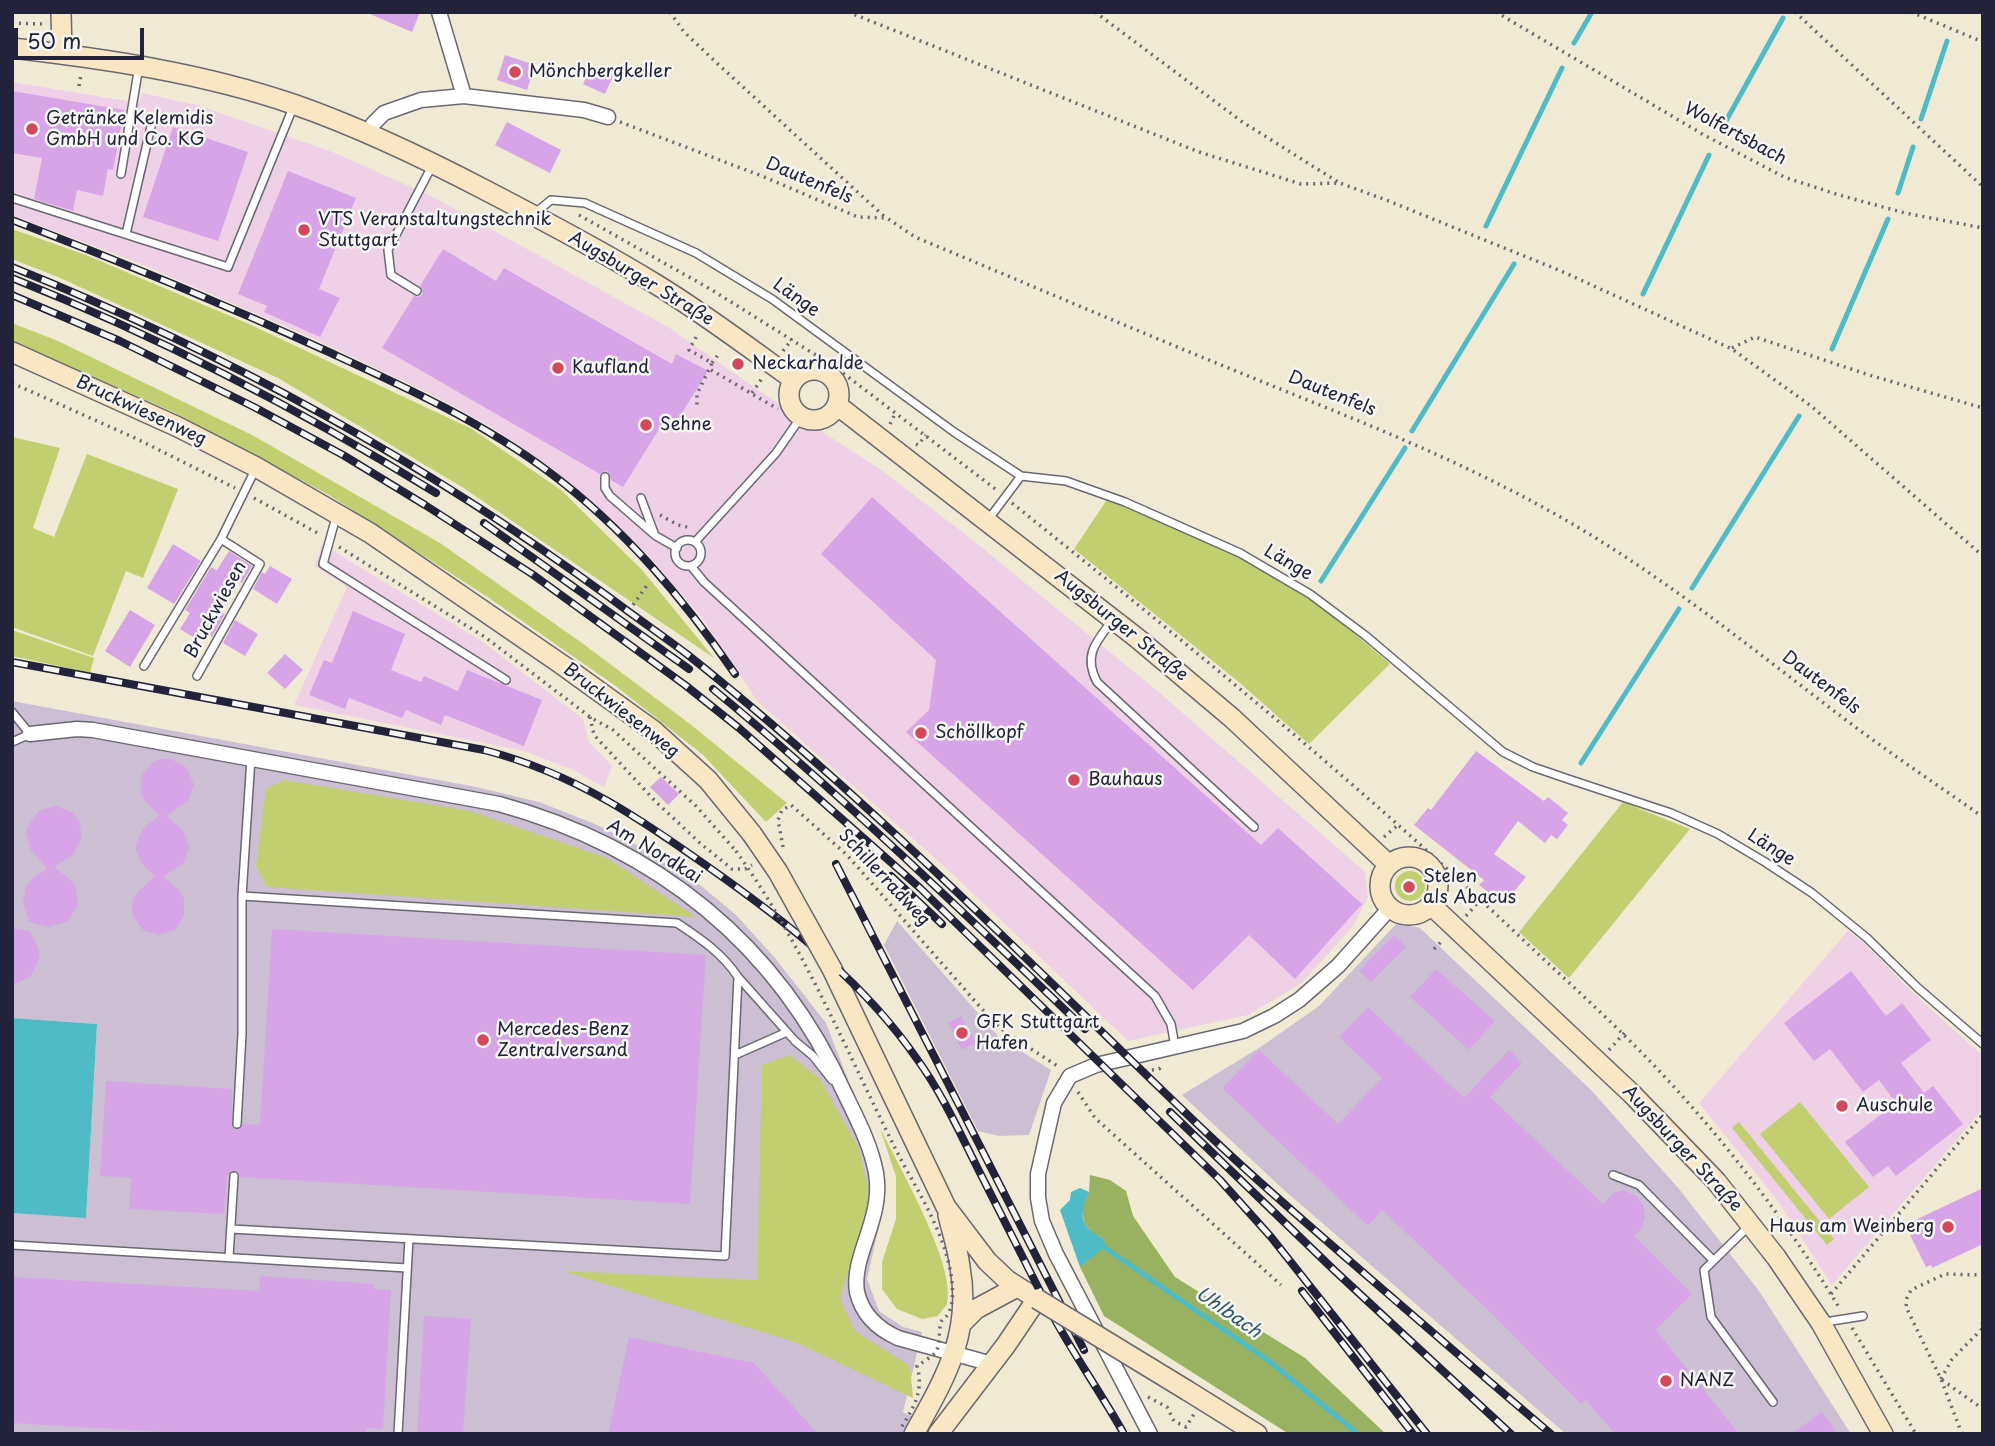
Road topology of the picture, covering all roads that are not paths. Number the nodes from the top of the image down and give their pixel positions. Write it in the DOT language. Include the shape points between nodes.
graph roads {
  1 [pos="61,12"];
  2 [pos="439,12"];
  3 [pos="12,48"];
  4 [pos="62,54"];
  5 [pos="139,65"];
  6 [pos="464,96"];
  7 [pos="294,104"];
  8 [pos="608,117"];
  9 [pos="152,122"];
  10 [pos="369,135"];
  11 [pos="433,163"];
  12 [pos="121,174"];
  13 [pos="12,198"];
  14 [pos="534,215"];
  15 [pos="126,234"];
  16 [pos="417,290"];
  17 [pos="12,352"];
  18 [pos="794,380"];
  19 [pos="837,405"];
  20 [pos="802,417"];
  21 [pos="256,467"];
  22 [pos="1021,476"];
  23 [pos="604,477"];
  24 [pos="642,502"];
  25 [pos="337,514"];
  26 [pos="987,520"];
  27 [pos="656,536"];
  28 [pos="221,539"];
  29 [pos="695,542"];
  30 [pos="677,548"];
  31 [pos="691,566"];
  32 [pos="1113,619"];
  33 [pos="144,666"];
  34 [pos="197,676"];
  35 [pos="506,680"];
  36 [pos="12,712"];
  37 [pos="12,719"];
  38 [pos="26,730"];
  39 [pos="12,741"];
  40 [pos="251,758"];
  41 [pos="1254,827"];
  42 [pos="1389,865"];
  43 [pos="242,896"];
  44 [pos="1431,905"];
  45 [pos="1390,908"];
  46 [pos="738,977"];
  47 [pos="787,1032"];
  48 [pos="1983,1044"];
  49 [pos="1175,1046"];
  50 [pos="734,1055"];
  51 [pos="848,1100"];
  52 [pos="237,1124"];
  53 [pos="1613,1175"];
  54 [pos="234,1176"];
  55 [pos="946,1207"];
  56 [pos="1750,1224"];
  57 [pos="231,1230"];
  58 [pos="409,1239"];
  59 [pos="12,1245"];
  60 [pos="229,1257"];
  61 [pos="1713,1261"];
  62 [pos="407,1268"];
  63 [pos="1017,1287"];
  64 [pos="1037,1299"];
  65 [pos="1863,1316"];
  66 [pos="962,1323"];
  67 [pos="1821,1323"];
  68 [pos="946,1351"];
  69 [pos="992,1364"];
  70 [pos="1773,1402"];
  71 [pos="907,1431"];
  72 [pos="398,1434"];
  73 [pos="938,1434"];
  74 [pos="1150,1434"];
  75 [pos="1257,1434"];
  76 [pos="1883,1434"];
  1 -- 4 [label="street"];
  2 -- 6 [label="street"];
  3 -- 4 [label="street, Augsburger Straße"];
  4 -- 5 [label="street, Augsburger Straße"];
  5 -- 7 [label="street, Augsburger Straße"];
  5 -- 12 [label="lane"];
  6 -- 8 [label="street"];
  6 -- 10 [label="street" via="421,100 384,113"];
  7 -- 10 [label="street, Augsburger Straße"];
  7 -- 15 [label="lane" via="228,267"];
  9 -- 15 [label="lane"];
  10 -- 11 [label="street, Augsburger Straße"];
  11 -- 14 [label="street, Augsburger Straße"];
  11 -- 16 [label="lane" via="388,250 391,275"];
  13 -- 15 [label="lane"];
  14 -- 18 [label="street, Augsburger Straße" via="655,284"];
  14 -- 22 [label="lane, Länge" via="551,200 585,203 696,253 772,299"];
  17 -- 21 [label="street, Bruckwiesenweg"];
  18 -- 19 [label="street" via="811,370 831,376 837,385"];
  18 -- 20 [label="street" via="790,404"];
  19 -- 20 [label="street" via="822,419"];
  19 -- 26 [label="street, Augsburger Straße"];
  20 -- 29 [label="lane" via="776,453"];
  21 -- 25 [label="street, Bruckwiesenweg"];
  21 -- 28 [label="lane, Bruckwiesen"];
  22 -- 26 [label="lane"];
  22 -- 48 [label="lane, Länge" via="1066,481 1240,553 1310,594 1366,636 1503,751 1556,775 1671,813 1765,862 1867,938"];
  23 -- 27 [label="lane" via="610,496"];
  24 -- 27 [label="lane"];
  25 -- 35 [label="lane" via="323,564"];
  25 -- 55 [label="street, Bruckwiesenweg, bridge" via="654,731 708,780 752,834 795,900"];
  26 -- 32 [label="street, Augsburger Straße"];
  27 -- 30 [label="lane"];
  28 -- 33 [label="lane, Bruckwiesen"];
  28 -- 34 [label="lane, Bruckwiesen" via="260,564"];
  29 -- 30 [label="lane" via="686,541"];
  29 -- 31 [label="lane" via="701,553"];
  30 -- 31 [label="lane" via="677,559"];
  31 -- 49 [label="lane" via="1155,996 1171,1024"];
  32 -- 41 [label="lane" via="1091,652 1090,668 1097,682"];
  32 -- 42 [label="street, Augsburger Straße" via="1233,718"];
  36 -- 38 [label="lane"];
  37 -- 38 [label="lane"];
  38 -- 39 [label="lane"];
  38 -- 40 [label="street, Am Nordkai" via="84,729"];
  40 -- 43 [label="lane"];
  40 -- 51 [label="street, Am Nordkai" via="499,804 614,847 705,907 760,962 813,1028"];
  42 -- 44 [label="street" via="1409,857 1429,865 1438,884"];
  42 -- 45 [label="street" via="1380,888"];
  43 -- 46 [label="lane" via="677,923 706,941"];
  43 -- 52 [label="lane"];
  44 -- 45 [label="street" via="1412,915"];
  44 -- 56 [label="street, Augsburger Straße" via="1658,1120"];
  45 -- 49 [label="street" via="1338,966 1299,1000 1243,1031"];
  46 -- 47 [label="lane"];
  46 -- 50 [label="lane"];
  47 -- 50 [label="lane"];
  47 -- 51 [label="lane"];
  49 -- 74 [label="street" via="1070,1076 1054,1103 1038,1174 1042,1221 1056,1254"];
  50 -- 58 [label="lane" via="725,1256"];
  51 -- 68 [label="street, Am Nordkai" via="871,1153 878,1192 858,1270 857,1290 863,1309 887,1333"];
  53 -- 61 [label="lane" via="1639,1185"];
  54 -- 57 [label="lane"];
  55 -- 63 [label="street, Bruckwiesenweg" via="987,1261"];
  55 -- 66 [label="street" via="960,1266"];
  56 -- 61 [label="lane"];
  56 -- 67 [label="street, Augsburger Straße"];
  57 -- 58 [label="lane"];
  57 -- 60 [label="lane"];
  58 -- 62 [label="lane"];
  59 -- 60 [label="lane"];
  60 -- 62 [label="lane"];
  61 -- 70 [label="lane" via="1704,1270 1711,1317"];
  62 -- 72 [label="lane"];
  63 -- 64 [label="street, Bruckwiesenweg"];
  63 -- 66 [label="street" via="976,1309"];
  64 -- 69 [label="street"];
  64 -- 75 [label="street, Bruckwiesenweg, bridge"];
  65 -- 67 [label="lane"];
  66 -- 68 [label="street"];
  67 -- 76 [label="street, Augsburger Straße"];
  68 -- 69 [label="street, Am Nordkai"];
  68 -- 71 [label="street" via="942,1382"];
  69 -- 73 [label="street"];
}
